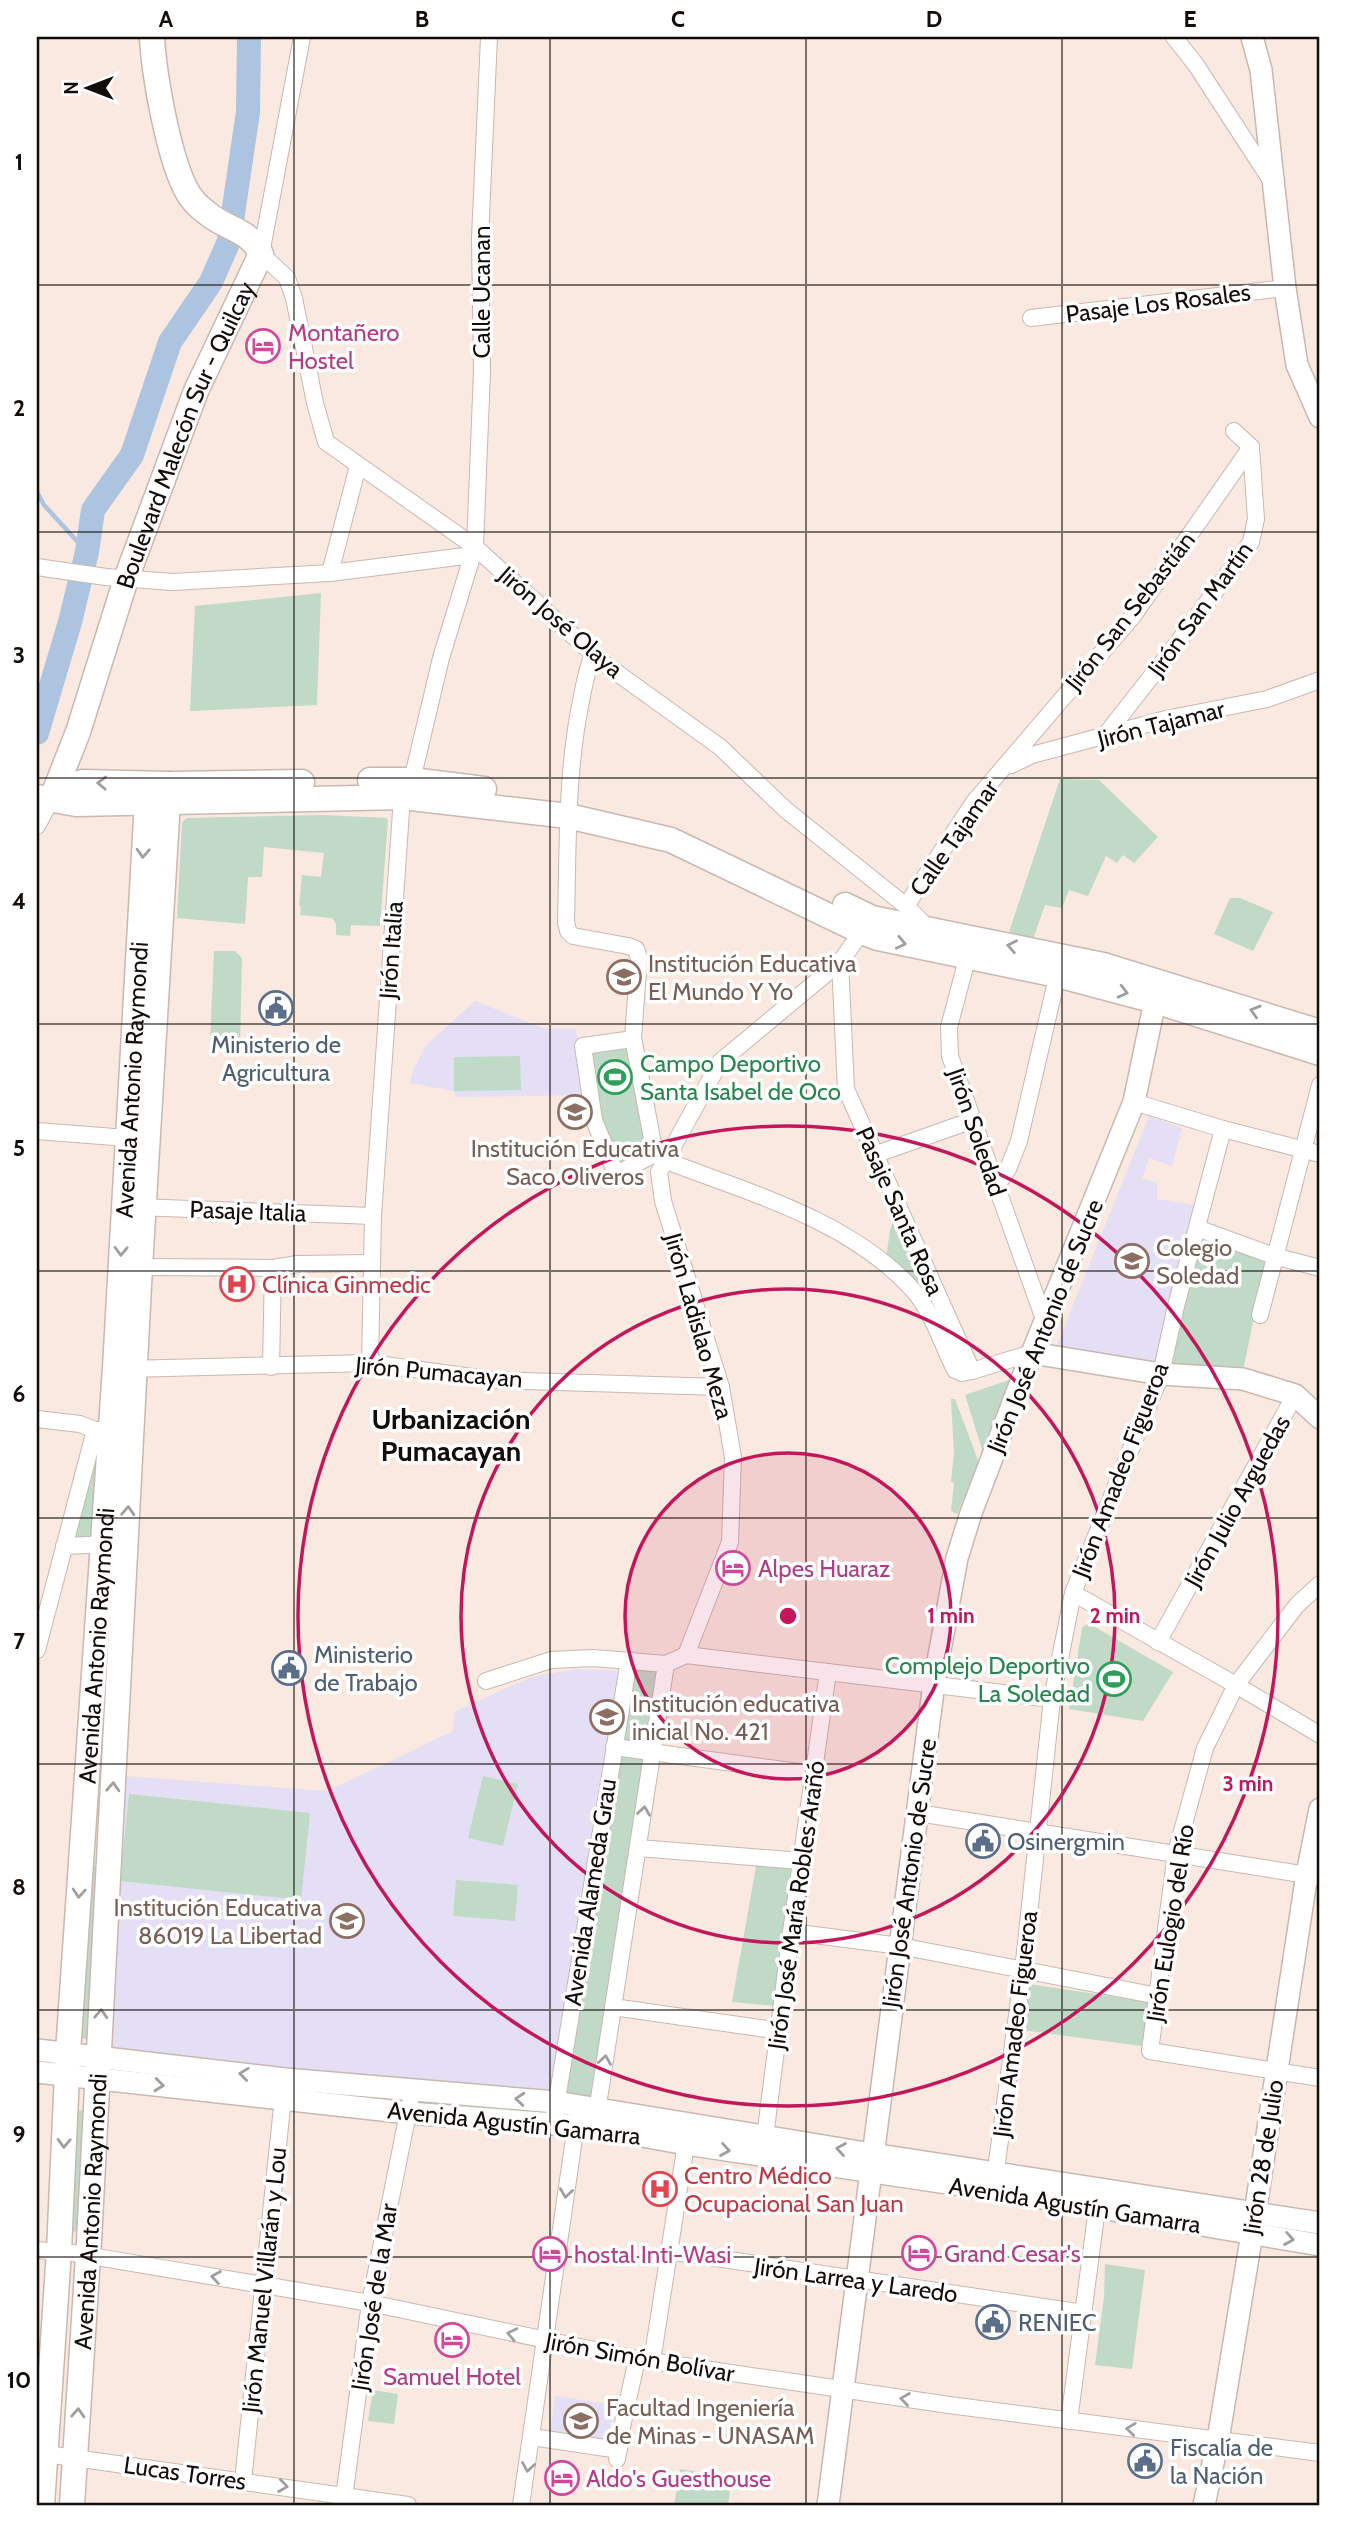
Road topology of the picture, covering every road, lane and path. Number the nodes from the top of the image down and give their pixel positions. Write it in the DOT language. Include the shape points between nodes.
graph roads {
  1 [pos="152,37"];
  2 [pos="302,37"];
  3 [pos="489,37"];
  4 [pos="1174,37"];
  5 [pos="1252,37"];
  6 [pos="1274,184"];
  7 [pos="258,247"];
  8 [pos="1285,288"];
  9 [pos="1031,318"];
  10 [pos="1320,417"];
  11 [pos="1234,431"];
  12 [pos="1251,447"];
  13 [pos="358,466"];
  14 [pos="474,551"];
  15 [pos="42,567"];
  16 [pos="330,573"];
  17 [pos="116,578"];
  18 [pos="593,654"];
  19 [pos="1320,680"];
  20 [pos="1103,738"];
  21 [pos="1003,770"];
  22 [pos="407,788"];
  23 [pos="158,793"];
  24 [pos="44,798"];
  25 [pos="569,808"];
  26 [pos="37,826"];
  27 [pos="906,906"];
  28 [pos="867,925"];
  29 [pos="932,939"];
  30 [pos="970,948"];
  31 [pos="840,962"];
  32 [pos="1060,965"];
  33 [pos="1159,992"];
  34 [pos="1320,1032"];
  35 [pos="633,1039"];
  36 [pos="1320,1053"];
  37 [pos="1320,1085"];
  38 [pos="1135,1102"];
  39 [pos="973,1120"];
  40 [pos="1223,1129"];
  41 [pos="37,1131"];
  42 [pos="127,1138"];
  43 [pos="1312,1152"];
  44 [pos="874,1155"];
  45 [pos="659,1157"];
  46 [pos="996,1187"];
  47 [pos="134,1206"];
  48 [pos="373,1216"];
  49 [pos="1197,1228"];
  50 [pos="1275,1256"];
  51 [pos="370,1263"];
  52 [pos="140,1267"];
  53 [pos="273,1268"];
  54 [pos="1320,1268"];
  55 [pos="1260,1315"];
  56 [pos="1045,1322"];
  57 [pos="1032,1353"];
  58 [pos="370,1363"];
  59 [pos="271,1367"];
  60 [pos="126,1369"];
  61 [pos="972,1371"];
  62 [pos="1161,1374"];
  63 [pos="721,1387"];
  64 [pos="1296,1395"];
  65 [pos="1320,1418"];
  66 [pos="37,1419"];
  67 [pos="113,1430"];
  68 [pos="115,1544"];
  69 [pos="64,1546"];
  70 [pos="1320,1584"];
  71 [pos="1073,1593"];
  72 [pos="1158,1642"];
  73 [pos="37,1650"];
  74 [pos="686,1655"];
  75 [pos="629,1660"];
  76 [pos="666,1664"];
  77 [pos="94,1671"];
  78 [pos="120,1672"];
  79 [pos="828,1672"];
  80 [pos="486,1681"];
  81 [pos="934,1684"];
  82 [pos="1236,1685"];
  83 [pos="1052,1699"];
  84 [pos="1320,1735"];
  85 [pos="614,1747"];
  86 [pos="652,1752"];
  87 [pos="814,1774"];
  88 [pos="1320,1809"];
  89 [pos="918,1813"];
  90 [pos="1037,1831"];
  91 [pos="638,1848"];
  92 [pos="1177,1853"];
  93 [pos="81,1858"];
  94 [pos="109,1859"];
  95 [pos="801,1861"];
  96 [pos="1313,1876"];
  97 [pos="791,1932"];
  98 [pos="900,1946"];
  99 [pos="1023,1971"];
  100 [pos="1158,1996"];
  101 [pos="613,2007"];
  102 [pos="780,2031"];
  103 [pos="37,2050"];
  104 [pos="67,2064"];
  105 [pos="98,2067"];
  106 [pos="1276,2071"];
  107 [pos="37,2072"];
  108 [pos="1320,2078"];
  109 [pos="284,2089"];
  110 [pos="412,2090"];
  111 [pos="556,2102"];
  112 [pos="409,2113"];
  113 [pos="589,2121"];
  114 [pos="553,2124"];
  115 [pos="765,2137"];
  116 [pos="686,2144"];
  117 [pos="870,2164"];
  118 [pos="995,2181"];
  119 [pos="1097,2208"];
  120 [pos="1254,2223"];
  121 [pos="1320,2223"];
  122 [pos="1320,2245"];
  123 [pos="48,2251"];
  124 [pos="669,2251"];
  125 [pos="88,2255"];
  126 [pos="856,2280"];
  127 [pos="262,2285"];
  128 [pos="369,2303"];
  129 [pos="1084,2313"];
  130 [pos="546,2341"];
  131 [pos="644,2360"];
  132 [pos="842,2389"];
  133 [pos="1069,2421"];
  134 [pos="532,2437"];
  135 [pos="1218,2440"];
  136 [pos="1320,2452"];
  137 [pos="41,2453"];
  138 [pos="76,2458"];
  139 [pos="243,2481"];
  140 [pos="344,2500"];
  141 [pos="43,2505"];
  142 [pos="72,2505"];
  143 [pos="408,2505"];
  144 [pos="521,2505"];
  145 [pos="828,2505"];
  146 [pos="1204,2505"];
  1 -- 7 [label="main road" via="153,63 176,166 189,195 208,215"];
  2 -- 7 [label="street, Boulevard Malecón Sur - Quilcay"];
  3 -- 14 [label="street, Calle Ucanan"];
  4 -- 6 [label="street"];
  5 -- 6 [label="main road" via="1261,70"];
  6 -- 8 [label="main road"];
  7 -- 13 [label="street, Jirón José Olaya" via="287,278 326,442"];
  7 -- 17 [label="main road, Boulevard Malecón Sur - Quilcay"];
  8 -- 9 [label="street, Pasaje Los Rosales"];
  8 -- 10 [label="main road" via="1297,365"];
  11 -- 12 [label="street"];
  12 -- 20 [label="street, Jirón San Martín" via="1256,519 1251,542"];
  12 -- 21 [label="street, Jirón San Sebastián" via="1133,616"];
  13 -- 14 [label="street, Jirón José Olaya"];
  13 -- 16 [label="street"];
  14 -- 16 [label="street, Jirón José Olaya"];
  14 -- 18 [label="street, Jirón José Olaya"];
  14 -- 22 [label="street, Jirón Italia"];
  15 -- 17 [label="street, Jirón José Olaya"];
  16 -- 17 [label="street, Jirón José Olaya" via="173,582"];
  17 -- 24 [label="main road, Boulevard Malecón Sur - Quilcay" via="78,732"];
  18 -- 25 [label="street, Jirón Ladislao Meza" via="575,730"];
  18 -- 27 [label="street, Jirón José Olaya" via="720,747 786,810"];
  19 -- 20 [label="street, Jirón Tajamar" via="1268,699 1166,719"];
  20 -- 21 [label="street, Jirón Tajamar" via="1032,755"];
  21 -- 27 [label="street, Calle Tajamar" via="974,802"];
  22 -- 23 [label="main road"];
  22 -- 25 [label="main road"];
  22 -- 48 [label="street, Jirón Italia"];
  23 -- 24 [label="main road" via="82,782"];
  23 -- 42 [label="main road, Avenida Antonio Raymondi, one-way"];
  23 -- 47 [label="main road, Avenida Antonio Raymondi"];
  24 -- 26 [label="street, Boulevard Malecón Sur - Quilcay"];
  25 -- 28 [label="main road" via="678,826 712,851"];
  25 -- 35 [label="street, Jirón Ladislao Meza" via="568,931 573,936 636,949 639,968"];
  27 -- 29 [label="street, Jirón José Olaya"];
  28 -- 29 [label="main road"];
  28 -- 31 [label="street"];
  29 -- 30 [label="main road"];
  30 -- 32 [label="main road"];
  30 -- 39 [label="street, Jirón Soledad" via="949,1043"];
  31 -- 44 [label="street, Pasaje Santa Rosa" via="846,1089"];
  31 -- 45 [label="street" via="720,1062"];
  32 -- 33 [label="main road"];
  32 -- 46 [label="street" via="1019,1141"];
  34 -- 33 [label="main road, one-way"];
  33 -- 36 [label="main road"];
  33 -- 38 [label="main road, Jirón José Antonio de Sucre"];
  35 -- 45 [label="street, Jirón Ladislao Meza"];
  35 -- 45 [label="street" via="583,1046 594,1120 616,1174"];
  37 -- 43 [label="street"];
  38 -- 40 [label="street"];
  38 -- 56 [label="main road, Jirón José Antonio de Sucre"];
  39 -- 44 [label="street"];
  39 -- 46 [label="street, Jirón Soledad"];
  40 -- 43 [label="street"];
  40 -- 49 [label="street, Jirón Amadeo Figueroa"];
  41 -- 42 [label="street"];
  42 -- 47 [label="main road, Avenida Antonio Raymondi"];
  43 -- 50 [label="street"];
  44 -- 61 [label="street, Pasaje Santa Rosa"];
  45 -- 61 [label="street" via="802,1214 871,1254 913,1291 927,1310 955,1370"];
  45 -- 63 [label="street, Jirón Ladislao Meza" via="663,1200"];
  46 -- 56 [label="street, Jirón Soledad"];
  47 -- 48 [label="street, Pasaje Italia"];
  47 -- 52 [label="main road, Avenida Antonio Raymondi"];
  47 -- 60 [label="main road, Avenida Antonio Raymondi, one-way"];
  48 -- 51 [label="street, Jirón Italia"];
  49 -- 50 [label="street"];
  49 -- 62 [label="street, Jirón Amadeo Figueroa"];
  50 -- 54 [label="street"];
  50 -- 55 [label="street"];
  51 -- 53 [label="street"];
  51 -- 58 [label="street, Jirón Italia"];
  52 -- 53 [label="street"];
  52 -- 60 [label="main road, Avenida Antonio Raymondi"];
  53 -- 59 [label="street"];
  56 -- 57 [label="main road, Jirón José Antonio de Sucre"];
  57 -- 61 [label="street"];
  57 -- 62 [label="main road"];
  57 -- 81 [label="main road, Jirón José Antonio de Sucre" via="957,1558"];
  58 -- 59 [label="street, Jirón Pumacayan"];
  58 -- 63 [label="street, Jirón Pumacayan" via="494,1380"];
  59 -- 60 [label="street, Jirón Pumacayan"];
  60 -- 67 [label="main road, Avenida Antonio Raymondi"];
  62 -- 64 [label="main road" via="1243,1379"];
  62 -- 71 [label="street, Jirón Amadeo Figueroa"];
  63 -- 74 [label="street, Jirón Ladislao Meza" via="733,1457 730,1542"];
  64 -- 65 [label="main road"];
  64 -- 72 [label="street, Jirón Julio Arguedas"];
  66 -- 67 [label="street"];
  67 -- 68 [label="main road, Avenida Antonio Raymondi"];
  67 -- 69 [label="street"];
  68 -- 69 [label="street"];
  68 -- 77 [label="main road, Avenida Antonio Raymondi"];
  68 -- 78 [label="main road, Avenida Antonio Raymondi"];
  69 -- 73 [label="street"];
  70 -- 82 [label="street, Jirón Eulogio del Río" via="1297,1605"];
  71 -- 72 [label="street"];
  71 -- 83 [label="street, Jirón Amadeo Figueroa"];
  72 -- 82 [label="street"];
  74 -- 76 [label="street"];
  74 -- 79 [label="street"];
  75 -- 76 [label="street"];
  75 -- 80 [label="street" via="551,1660"];
  75 -- 85 [label="street, Avenida Alameda Grau"];
  76 -- 86 [label="street, Avenida Alameda Grau"];
  77 -- 78 [label="main road"];
  77 -- 93 [label="main road, Avenida Antonio Raymondi"];
  94 -- 78 [label="main road, Avenida Antonio Raymondi, one-way"];
  79 -- 81 [label="street"];
  79 -- 87 [label="street, Jirón José María Robles Arañó"];
  81 -- 83 [label="street"];
  81 -- 89 [label="main road, Jirón José Antonio de Sucre"];
  82 -- 84 [label="street"];
  82 -- 92 [label="street, Jirón Eulogio del Río" via="1205,1748"];
  83 -- 90 [label="street, Jirón Amadeo Figueroa"];
  85 -- 86 [label="street"];
  85 -- 111 [label="street, Avenida Alameda Grau"];
  86 -- 87 [label="street"];
  91 -- 86 [label="street, Avenida Alameda Grau, one-way"];
  87 -- 95 [label="street, Jirón José María Robles Arañó"];
  88 -- 96 [label="main road, Jirón 28 de Julio"];
  89 -- 90 [label="street"];
  89 -- 98 [label="main road, Jirón José Antonio de Sucre"];
  90 -- 92 [label="street"];
  90 -- 99 [label="street, Jirón Amadeo Figueroa"];
  91 -- 95 [label="street"];
  91 -- 101 [label="street, Avenida Alameda Grau"];
  92 -- 96 [label="street"];
  92 -- 100 [label="street, Jirón Eulogio del Río"];
  93 -- 94 [label="main road"];
  93 -- 104 [label="main road, Avenida Antonio Raymondi, one-way"];
  105 -- 94 [label="main road, Avenida Antonio Raymondi, one-way"];
  95 -- 97 [label="street, Jirón José María Robles Arañó"];
  96 -- 106 [label="main road, Jirón 28 de Julio"];
  97 -- 98 [label="street"];
  97 -- 102 [label="street, Jirón José María Robles Arañó"];
  98 -- 99 [label="street"];
  98 -- 117 [label="main road, Jirón José Antonio de Sucre"];
  99 -- 100 [label="street"];
  99 -- 118 [label="street, Jirón Amadeo Figueroa"];
  100 -- 106 [label="street, Jirón Eulogio del Río" via="1150,2051"];
  101 -- 102 [label="street"];
  113 -- 101 [label="street, Avenida Alameda Grau, one-way"];
  102 -- 115 [label="street, Jirón José María Robles Arañó"];
  103 -- 104 [label="main road, Avenida Agustín Gamarra"];
  104 -- 105 [label="main road, Avenida Agustín Gamarra"];
  104 -- 107 [label="main road, Avenida Agustín Gamarra"];
  104 -- 123 [label="main road, Avenida Antonio Raymondi, one-way"];
  105 -- 109 [label="main road, Avenida Agustín Gamarra"];
  105 -- 125 [label="main road, Avenida Antonio Raymondi"];
  106 -- 108 [label="street"];
  106 -- 120 [label="main road, Jirón 28 de Julio"];
  109 -- 110 [label="main road, Avenida Agustín Gamarra"];
  109 -- 112 [label="main road, Avenida Agustín Gamarra"];
  109 -- 127 [label="street, Jirón Manuel Villarán y Lou"];
  111 -- 110 [label="main road, Avenida Agustín Gamarra, one-way"];
  110 -- 112 [label="street, Jirón José de la Mar"];
  111 -- 113 [label="main road, Avenida Agustín Gamarra"];
  111 -- 114 [label="street, Avenida Alameda Grau"];
  112 -- 114 [label="main road, Avenida Agustín Gamarra"];
  112 -- 128 [label="street, Jirón José de la Mar"];
  113 -- 114 [label="main road, Avenida Agustín Gamarra"];
  113 -- 115 [label="main road, Avenida Agustín Gamarra"];
  113 -- 116 [label="main road, Avenida Agustín Gamarra"];
  113 -- 130 [label="street, Avenida Alameda Grau, one-way"];
  117 -- 115 [label="main road, Avenida Agustín Gamarra, one-way"];
  116 -- 117 [label="main road, Avenida Agustín Gamarra, one-way"];
  116 -- 124 [label="street"];
  117 -- 118 [label="main road, Avenida Agustín Gamarra"];
  117 -- 126 [label="main road, Jirón José Antonio de Sucre"];
  118 -- 119 [label="main road, Avenida Agustín Gamarra"];
  118 -- 120 [label="main road, Avenida Agustín Gamarra"];
  119 -- 120 [label="main road, Avenida Agustín Gamarra"];
  119 -- 129 [label="street"];
  120 -- 121 [label="main road, Avenida Agustín Gamarra"];
  120 -- 122 [label="main road, Avenida Agustín Gamarra, one-way"];
  120 -- 135 [label="main road, Jirón 28 de Julio"];
  123 -- 125 [label="street, Jirón Simón Bolívar"];
  123 -- 137 [label="main road, Avenida Antonio Raymondi"];
  124 -- 126 [label="street, Jirón Larrea y Laredo"];
  124 -- 131 [label="street"];
  127 -- 125 [label="street, Jirón Simón Bolívar, one-way"];
  138 -- 125 [label="main road, Avenida Antonio Raymondi, one-way"];
  126 -- 129 [label="street, Jirón Larrea y Laredo"];
  126 -- 132 [label="main road, Jirón José Antonio de Sucre"];
  127 -- 128 [label="street, Jirón Simón Bolívar"];
  127 -- 139 [label="street, Jirón Manuel Villarán y Lou"];
  130 -- 128 [label="street, Jirón Simón Bolívar, one-way"];
  128 -- 140 [label="street, Jirón José de la Mar"];
  129 -- 133 [label="street"];
  130 -- 131 [label="street, Jirón Simón Bolívar"];
  130 -- 134 [label="street, Avenida Alameda Grau"];
  131 -- 132 [label="street, Jirón Simón Bolívar"];
  131 -- 134 [label="street" via="618,2455"];
  133 -- 132 [label="street, Jirón Simón Bolívar, one-way"];
  132 -- 145 [label="main road, Jirón José Antonio de Sucre"];
  135 -- 133 [label="street, Jirón Simón Bolívar, one-way"];
  134 -- 144 [label="street, Avenida Alameda Grau, one-way"];
  135 -- 136 [label="street, Jirón Simón Bolívar"];
  135 -- 146 [label="main road, Jirón 28 de Julio"];
  137 -- 138 [label="street, Lucas Torres"];
  137 -- 141 [label="main road, Avenida Antonio Raymondi"];
  138 -- 139 [label="street, Lucas Torres"];
  138 -- 142 [label="main road, Avenida Antonio Raymondi"];
  139 -- 140 [label="street, Lucas Torres, one-way"];
  140 -- 143 [label="street, Lucas Torres"];
}
